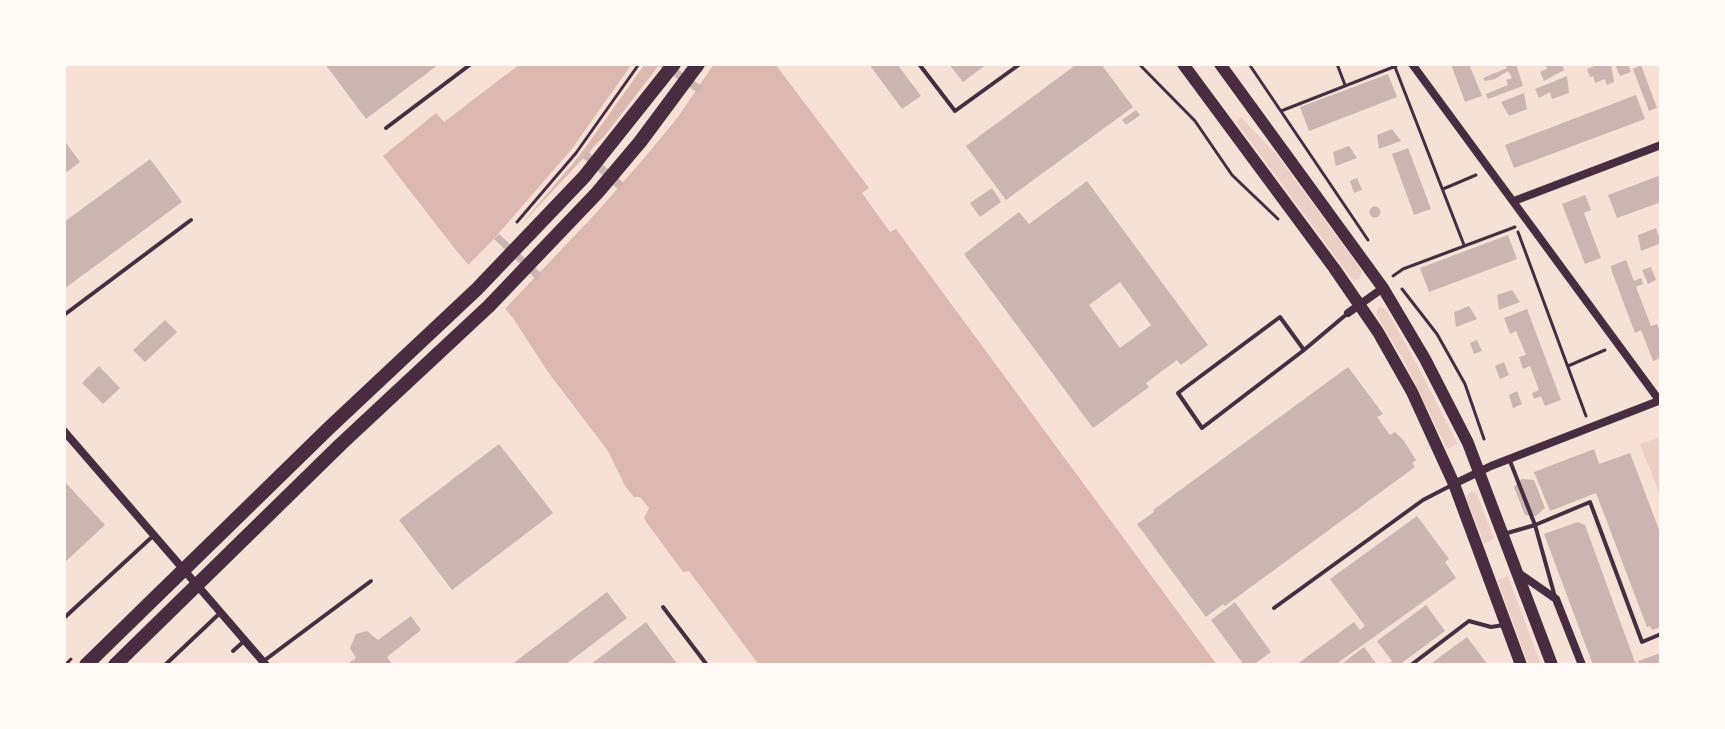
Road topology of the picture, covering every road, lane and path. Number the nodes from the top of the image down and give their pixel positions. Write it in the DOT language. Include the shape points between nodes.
graph roads {
  1 [pos="471,64"];
  2 [pos="639,64"];
  3 [pos="674,64"];
  4 [pos="698,64"];
  5 [pos="919,64"];
  6 [pos="1020,64"];
  7 [pos="1139,64"];
  8 [pos="1183,64"];
  9 [pos="1220,64"];
  10 [pos="1249,64"];
  11 [pos="1337,64"];
  12 [pos="1412,64"];
  13 [pos="1397,65"];
  14 [pos="1345,85"];
  15 [pos="1281,111"];
  16 [pos="386,128"];
  17 [pos="1661,145"];
  18 [pos="1488,167"];
  19 [pos="1443,189"];
  20 [pos="1514,201"];
  21 [pos="191,220"];
  22 [pos="515,224"];
  23 [pos="1284,225"];
  24 [pos="1369,240"];
  25 [pos="1464,245"];
  26 [pos="1386,266"];
  27 [pos="1383,288"];
  28 [pos="1359,304"];
  29 [pos="1348,313"];
  30 [pos="64,315"];
  31 [pos="1617,342"];
  32 [pos="1304,350"];
  33 [pos="1568,366"];
  34 [pos="1660,400"];
  35 [pos="1590,427"];
  36 [pos="64,431"];
  37 [pos="1509,459"];
  38 [pos="1479,471"];
  39 [pos="1454,484"];
  40 [pos="1535,525"];
  41 [pos="1503,534"];
  42 [pos="153,536"];
  43 [pos="1517,571"];
  44 [pos="371,581"];
  45 [pos="1556,599"];
  46 [pos="663,607"];
  47 [pos="1274,608"];
  48 [pos="220,613"];
  49 [pos="64,618"];
  50 [pos="1506,625"];
  51 [pos="1661,634"];
  52 [pos="244,640"];
  53 [pos="233,651"];
  54 [pos="81,660"];
  55 [pos="264,663"];
  56 [pos="65,665"];
  57 [pos="115,665"];
  58 [pos="165,665"];
  59 [pos="707,665"];
  60 [pos="1411,665"];
  61 [pos="1521,665"];
  62 [pos="1552,665"];
  63 [pos="1582,665"];
  1 -- 16 [label="lane"];
  2 -- 22 [label="path" via="576,153"];
  3 -- 54 [label="main road" via="584,177 477,289"];
  4 -- 57 [label="main road" via="632,152 489,306"];
  5 -- 6 [label="lane" via="955,111"];
  7 -- 23 [label="path" via="1195,121 1232,175"];
  8 -- 28 [label="main road"];
  9 -- 27 [label="main road"];
  10 -- 15 [label="path"];
  11 -- 14 [label="path"];
  12 -- 18 [label="street"];
  13 -- 14 [label="path"];
  13 -- 19 [label="path"];
  14 -- 15 [label="path"];
  15 -- 24 [label="path"];
  17 -- 20 [label="street"];
  18 -- 19 [label="path"];
  18 -- 20 [label="street"];
  19 -- 25 [label="path"];
  20 -- 31 [label="street"];
  21 -- 30 [label="lane"];
  25 -- 26 [label="path" via="1393,276"];
  25 -- 33 [label="path" via="1516,226"];
  27 -- 28 [label="street"];
  27 -- 38 [label="main road" via="1425,359"];
  28 -- 29 [label="street"];
  28 -- 39 [label="main road" via="1412,392"];
  29 -- 32 [label="lane"];
  31 -- 33 [label="path"];
  31 -- 34 [label="street"];
  32 -- 32 [label="lane" via="1202,428 1178,393 1280,317"];
  33 -- 35 [label="path"];
  34 -- 35 [label="street"];
  35 -- 37 [label="street"];
  36 -- 42 [label="street"];
  37 -- 38 [label="street"];
  37 -- 40 [label="lane"];
  38 -- 39 [label="street"];
  38 -- 41 [label="main road"];
  39 -- 47 [label="lane" via="1423,500"];
  39 -- 50 [label="main road"];
  40 -- 41 [label="lane"];
  40 -- 45 [label="lane"];
  40 -- 51 [label="lane" via="1590,502 1642,642"];
  41 -- 43 [label="main road"];
  42 -- 48 [label="street"];
  42 -- 49 [label="lane"];
  43 -- 45 [label="street"];
  43 -- 62 [label="main road"];
  44 -- 55 [label="lane"];
  45 -- 63 [label="street"];
  46 -- 59 [label="lane"];
  48 -- 52 [label="street"];
  48 -- 58 [label="lane"];
  50 -- 60 [label="lane" via="1469,621"];
  50 -- 61 [label="main road"];
  52 -- 53 [label="lane"];
  52 -- 55 [label="street"];
  54 -- 56 [label="path"];
}
